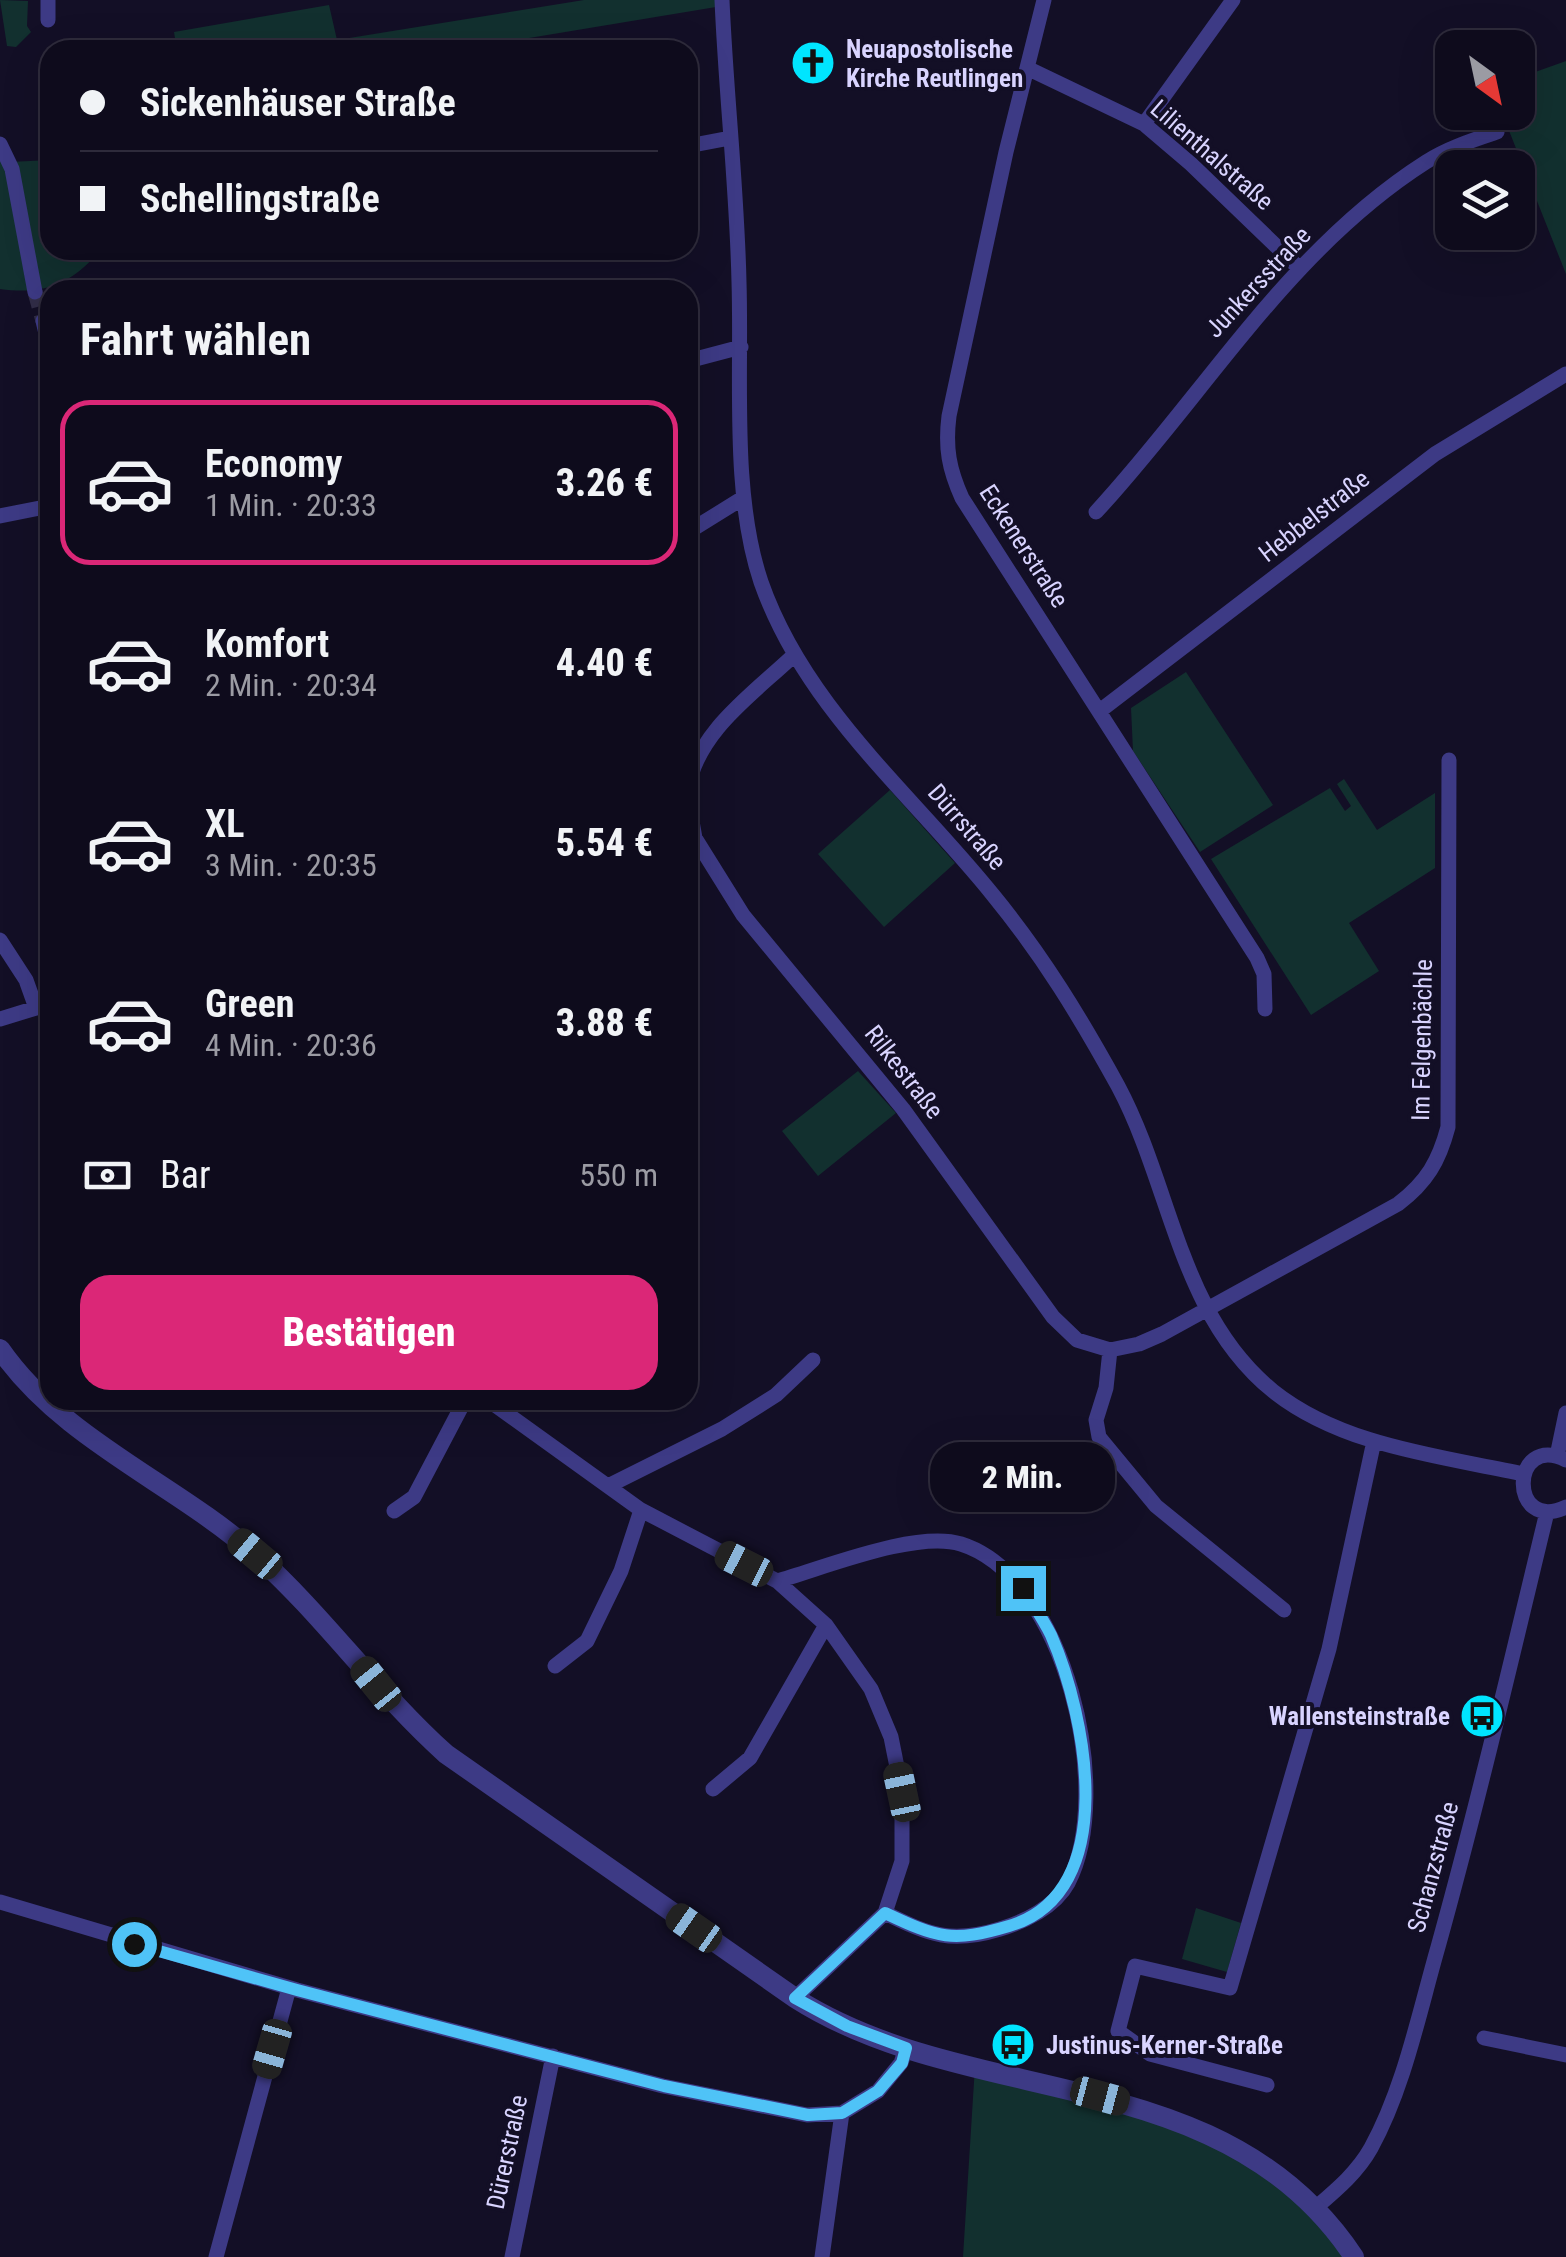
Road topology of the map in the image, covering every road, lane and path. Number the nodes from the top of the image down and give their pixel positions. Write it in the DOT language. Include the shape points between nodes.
graph roads {
  1 [pos="48,0"];
  2 [pos="722,0"];
  3 [pos="1044,0"];
  4 [pos="1233,0"];
  5 [pos="48,20"];
  6 [pos="1027,68"];
  7 [pos="1144,124"];
  8 [pos="1497,132"];
  9 [pos="730,138"];
  10 [pos="0,144"];
  11 [pos="698,144"];
  12 [pos="1300,268"];
  13 [pos="35,292"];
  14 [pos="742,347"];
  15 [pos="698,358"];
  16 [pos="1566,374"];
  17 [pos="743,498"];
  18 [pos="40,508"];
  19 [pos="1096,512"];
  20 [pos="0,516"];
  21 [pos="698,526"];
  22 [pos="794,656"];
  23 [pos="1101,710"];
  24 [pos="698,759"];
  25 [pos="1449,760"];
  26 [pos="698,843"];
  27 [pos="0,940"];
  28 [pos="40,1003"];
  29 [pos="40,1009"];
  30 [pos="1265,1009"];
  31 [pos="0,1019"];
  32 [pos="1206,1309"];
  33 [pos="1110,1350"];
  34 [pos="2,1355"];
  35 [pos="812,1360"];
  36 [pos="40,1394"];
  37 [pos="58,1410"];
  38 [pos="460,1410"];
  39 [pos="502,1410"];
  40 [pos="1566,1413"];
  41 [pos="1374,1441"];
  42 [pos="1562,1458"];
  43 [pos="1523,1474"];
  44 [pos="608,1486"];
  45 [pos="1566,1507"];
  46 [pos="641,1510"];
  47 [pos="394,1511"];
  48 [pos="1546,1512"];
  49 [pos="778,1581"];
  50 [pos="1284,1610"];
  51 [pos="826,1625"];
  52 [pos="555,1666"];
  53 [pos="714,1789"];
  54 [pos="0,1902"];
  55 [pos="885,1913"];
  56 [pos="290,1988"];
  57 [pos="795,1998"];
  58 [pos="1484,2038"];
  59 [pos="906,2048"];
  60 [pos="1566,2054"];
  61 [pos="553,2056"];
  62 [pos="1266,2085"];
  63 [pos="842,2113"];
  64 [pos="1314,2209"];
  65 [pos="216,2257"];
  66 [pos="512,2257"];
  67 [pos="822,2257"];
  68 [pos="1354,2257"];
  1 -- 5 [label="street"];
  2 -- 9 [label="street, Dürrstraße"];
  3 -- 6 [label="street, Eckenerstraße"];
  4 -- 7 [label="street"];
  6 -- 7 [label="street, Lilienthalstraße"];
  6 -- 23 [label="street, Eckenerstraße" via="945,448 962,498"];
  7 -- 12 [label="street, Lilienthalstraße"];
  8 -- 12 [label="street, Junkersstraße" via="1428,160"];
  9 -- 11 [label="street"];
  9 -- 14 [label="street, Dürrstraße"];
  10 -- 13 [label="street" via="12,169"];
  12 -- 19 [label="street, Junkersstraße"];
  14 -- 15 [label="street"];
  14 -- 17 [label="street, Dürrstraße"];
  16 -- 23 [label="street, Hebbelstraße" via="1435,454"];
  17 -- 21 [label="street"];
  17 -- 22 [label="street, Dürrstraße" via="760,580"];
  18 -- 20 [label="street"];
  22 -- 24 [label="street" via="718,726"];
  22 -- 32 [label="street, Dürrstraße" via="1055,976 1133,1115"];
  23 -- 30 [label="street, Eckenerstraße" via="1258,958"];
  25 -- 32 [label="street, Im Felgenbächle" via="1448,1127 1440,1157 1428,1178 1398,1204"];
  26 -- 33 [label="street, Rilkestraße" via="743,915 903,1108 1053,1317 1077,1340"];
  27 -- 28 [label="street"];
  29 -- 31 [label="street"];
  32 -- 33 [label="street" via="1139,1344"];
  32 -- 41 [label="street, Dürrstraße" via="1229,1345 1275,1393"];
  33 -- 50 [label="street" via="1096,1420 1099,1437 1156,1506"];
  34 -- 36 [label="street"];
  35 -- 44 [label="street" via="776,1395 722,1429"];
  37 -- 57 [label="street" via="255,1554 446,1754"];
  38 -- 47 [label="street" via="414,1497"];
  39 -- 44 [label="street"];
  40 -- 42 [label="street"];
  41 -- 43 [label="street, Dürrstraße"];
  41 -- 62 [label="street" via="1329,1649 1230,1988 1134,1966 1118,2031 1150,2054"];
  42 -- 43 [label="street" via="1543,1456"];
  43 -- 48 [label="street" via="1529,1503"];
  44 -- 46 [label="street"];
  45 -- 48 [label="street"];
  46 -- 49 [label="street"];
  46 -- 52 [label="street" via="587,1641"];
  48 -- 64 [label="street, Schanzstraße" via="1484,1776 1399,2076 1370,2149"];
  49 -- 51 [label="street"];
  49 -- 55 [label="street" via="906,1544 960,1544 998,1561 1023,1588 1050,1632 1071,1690 1086,1816 1066,1886 1028,1921 971,1938 927,1933"];
  51 -- 53 [label="street" via="750,1758"];
  51 -- 55 [label="street" via="871,1689 891,1736 902,1792 902,1861"];
  54 -- 56 [label="street"];
  55 -- 57 [label="street"];
  56 -- 61 [label="street"];
  56 -- 65 [label="street"];
  57 -- 59 [label="street"];
  58 -- 60 [label="street"];
  59 -- 63 [label="street" via="878,2091"];
  59 -- 64 [label="street" via="1175,2120 1256,2162"];
  61 -- 63 [label="street" via="808,2115"];
  61 -- 66 [label="street, Dürerstraße"];
  63 -- 67 [label="street"];
  64 -- 68 [label="street"];
}
